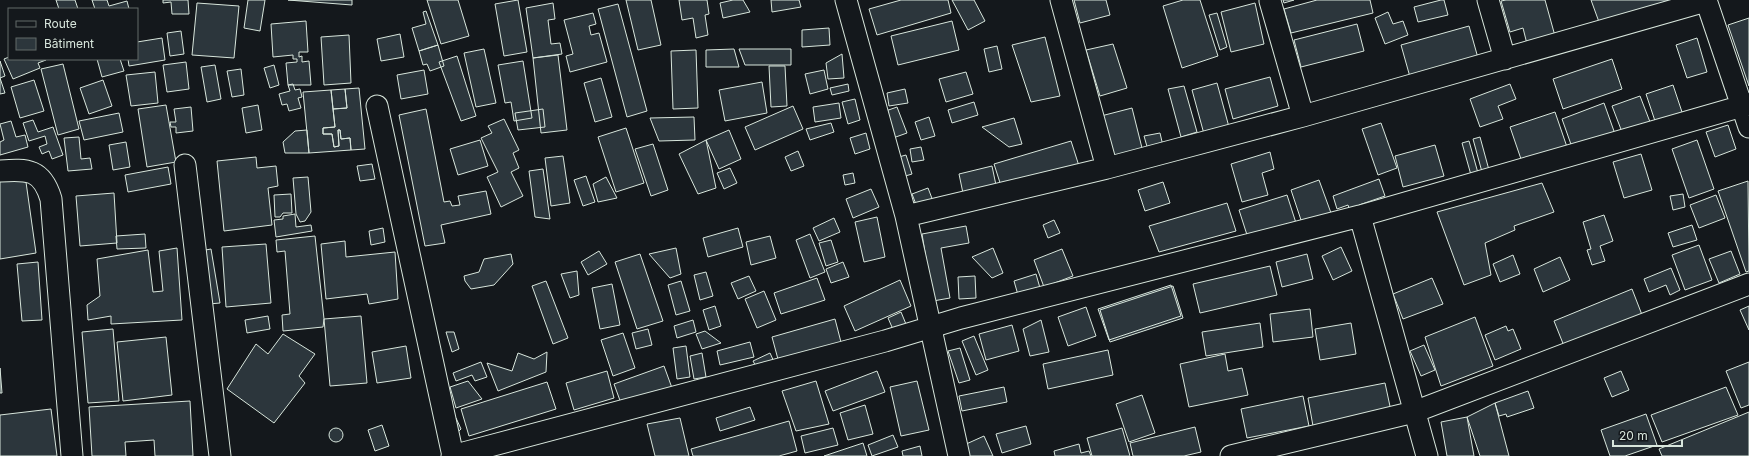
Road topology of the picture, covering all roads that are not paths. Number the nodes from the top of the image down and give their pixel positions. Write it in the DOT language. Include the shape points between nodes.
graph roads {
  1 [pos="846,0"];
  2 [pos="1061,0"];
  3 [pos="1488,0"];
  4 [pos="1270,1"];
  5 [pos="1706,1"];
  6 [pos="1505,58"];
  7 [pos="1746,105"];
  8 [pos="377,106"];
  9 [pos="1303,116"];
  10 [pos="1749,127"];
  11 [pos="184,165"];
  12 [pos="1107,168"];
  13 [pos="0,171"];
  14 [pos="906,216"];
  15 [pos="1360,216"];
  16 [pos="1749,284"];
  17 [pos="931,327"];
  18 [pos="1414,412"];
  19 [pos="72,456"];
  20 [pos="220,456"];
  21 [pos="452,456"];
  22 [pos="959,456"];
  23 [pos="1231,456"];
  24 [pos="1427,456"];
  1 -- 14 [label="street"];
  2 -- 12 [label="street"];
  3 -- 6 [label="street"];
  4 -- 9 [label="street"];
  5 -- 6 [label="street"];
  5 -- 7 [label="street"];
  6 -- 9 [label="street"];
  7 -- 10 [label="street"];
  7 -- 15 [label="street"];
  8 -- 21 [label="street"];
  9 -- 12 [label="street"];
  11 -- 20 [label="street"];
  12 -- 14 [label="street"];
  13 -- 19 [label="street" via="22,170 34,173 42,180 51,199"];
  14 -- 17 [label="street"];
  15 -- 17 [label="street"];
  15 -- 18 [label="street"];
  16 -- 18 [label="street"];
  17 -- 21 [label="street"];
  17 -- 22 [label="street"];
  18 -- 23 [label="street"];
  18 -- 24 [label="street"];
}
